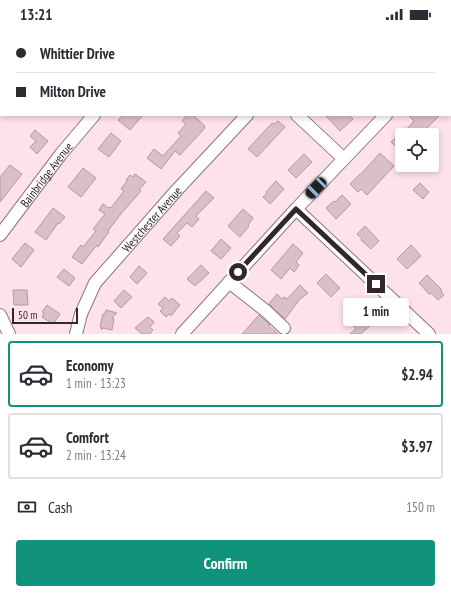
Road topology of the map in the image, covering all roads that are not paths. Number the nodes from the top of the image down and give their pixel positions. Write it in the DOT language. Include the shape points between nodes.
graph roads {
  1 [pos="93,116"];
  2 [pos="245,116"];
  3 [pos="298,116"];
  4 [pos="385,116"];
  5 [pos="344,159"];
  6 [pos="296,209"];
  7 [pos="0,235"];
  8 [pos="229,282"];
  9 [pos="0,316"];
  10 [pos="284,328"];
  11 [pos="9,334"];
  12 [pos="76,334"];
  13 [pos="182,334"];
  14 [pos="429,334"];
  1 -- 7 [label="street, Bainbridge Avenue" via="46,172"];
  2 -- 12 [label="street, Westchester Avenue" via="95,284 81,314"];
  3 -- 5 [label="street"];
  4 -- 5 [label="street"];
  5 -- 6 [label="street"];
  6 -- 8 [label="street"];
  6 -- 14 [label="street"];
  8 -- 10 [label="street" via="266,310"];
  8 -- 13 [label="street"];
  9 -- 11 [label="street"];
}
